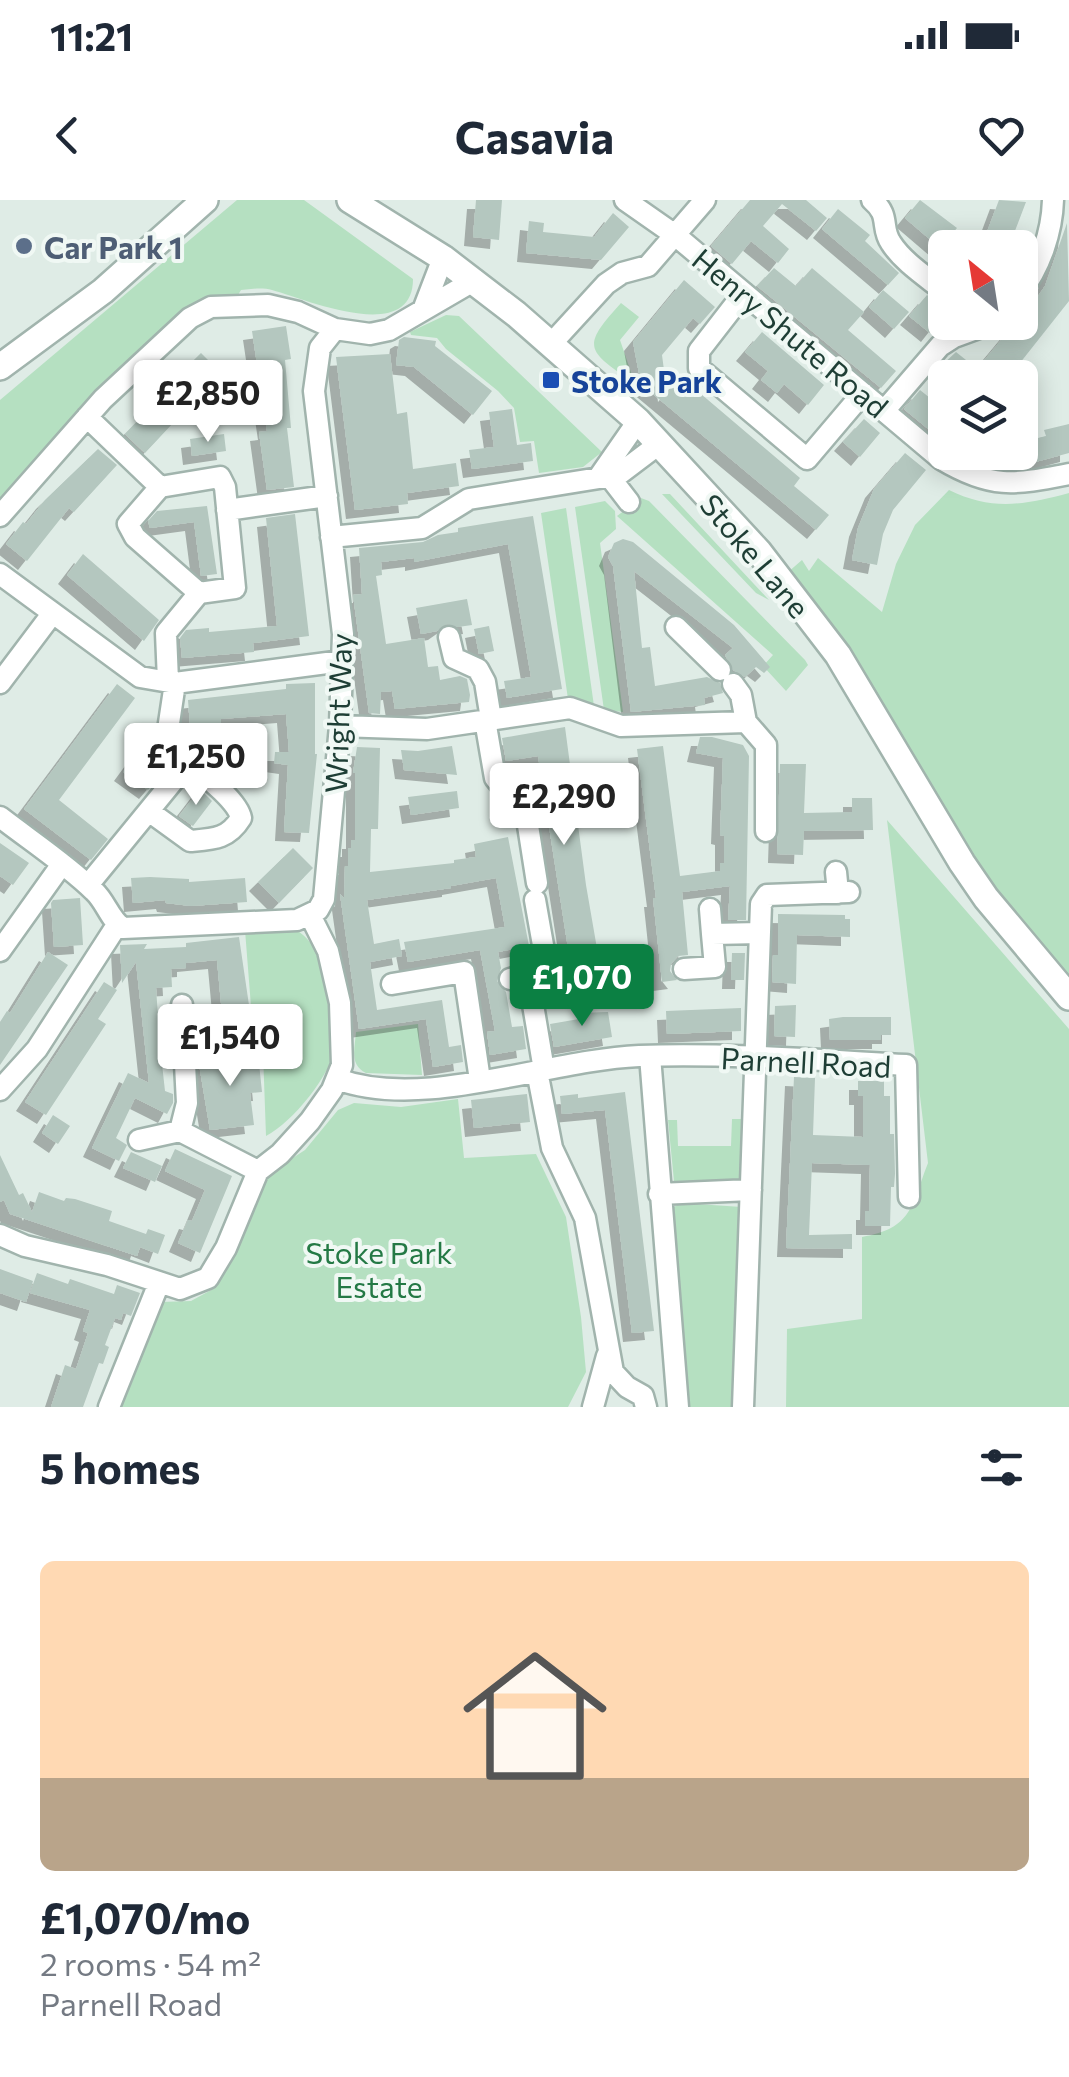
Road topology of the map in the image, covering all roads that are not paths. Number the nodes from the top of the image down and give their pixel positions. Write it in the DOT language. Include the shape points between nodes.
graph roads {
  1 [pos="185,200"];
  2 [pos="205,200"];
  3 [pos="350,200"];
  4 [pos="625,200"];
  5 [pos="705,200"];
  6 [pos="872,200"];
  7 [pos="1053,200"];
  8 [pos="676,235"];
  9 [pos="444,258"];
  10 [pos="134,263"];
  11 [pos="1038,263"];
  12 [pos="928,277"];
  13 [pos="475,280"];
  14 [pos="744,293"];
  15 [pos="423,310"];
  16 [pos="335,329"];
  17 [pos="949,340"];
  18 [pos="551,344"];
  19 [pos="0,366"];
  20 [pos="862,393"];
  21 [pos="884,411"];
  22 [pos="87,417"];
  23 [pos="638,421"];
  24 [pos="659,444"];
  25 [pos="1069,474"];
  26 [pos="604,476"];
  27 [pos="160,486"];
  28 [pos="327,496"];
  29 [pos="629,502"];
  30 [pos="228,510"];
  31 [pos="0,516"];
  32 [pos="332,537"];
  33 [pos="0,574"];
  34 [pos="199,592"];
  35 [pos="52,614"];
  36 [pos="676,627"];
  37 [pos="449,637"];
  38 [pos="342,661"];
  39 [pos="0,682"];
  40 [pos="171,682"];
  41 [pos="488,720"];
  42 [pos="746,722"];
  43 [pos="340,726"];
  44 [pos="187,764"];
  45 [pos="150,812"];
  46 [pos="0,816"];
  47 [pos="766,831"];
  48 [pos="62,864"];
  49 [pos="88,885"];
  50 [pos="841,886"];
  51 [pos="710,909"];
  52 [pos="310,915"];
  53 [pos="117,925"];
  54 [pos="760,933"];
  55 [pos="712,934"];
  56 [pos="0,951"];
  57 [pos="684,969"];
  58 [pos="392,984"];
  59 [pos="1069,997"];
  60 [pos="182,1005"];
  61 [pos="650,1056"];
  62 [pos="754,1056"];
  63 [pos="540,1070"];
  64 [pos="338,1079"];
  65 [pos="480,1080"];
  66 [pos="0,1090"];
  67 [pos="180,1131"];
  68 [pos="138,1140"];
  69 [pos="258,1171"];
  70 [pos="751,1190"];
  71 [pos="659,1194"];
  72 [pos="909,1198"];
  73 [pos="0,1235"];
  74 [pos="159,1283"];
  75 [pos="608,1349"];
  76 [pos="109,1407"];
  77 [pos="593,1407"];
  78 [pos="646,1407"];
  79 [pos="678,1407"];
  80 [pos="742,1407"];
  1 -- 10 [label="street"];
  2 -- 10 [label="street"];
  3 -- 9 [label="street, Stoke Lane"];
  4 -- 8 [label="street, Henry Shute Road"];
  5 -- 8 [label="street"];
  6 -- 12 [label="street" via="882,208 894,248"];
  7 -- 11 [label="street"];
  8 -- 14 [label="street, Henry Shute Road"];
  8 -- 18 [label="street" via="648,266 606,284"];
  9 -- 13 [label="street, Stoke Lane"];
  9 -- 15 [label="street"];
  10 -- 19 [label="street"];
  13 -- 15 [label="street"];
  13 -- 18 [label="street, Stoke Lane"];
  14 -- 20 [label="street, Henry Shute Road"];
  14 -- 20 [label="street" via="697,360 726,391 807,459"];
  15 -- 16 [label="street" via="389,330"];
  16 -- 22 [label="street" via="268,304 211,308 186,322"];
  16 -- 28 [label="street, Wright Way" via="320,348 314,391"];
  17 -- 21 [label="street"];
  18 -- 23 [label="street, Stoke Lane"];
  20 -- 21 [label="street, Henry Shute Road"];
  21 -- 25 [label="street, Henry Shute Road" via="974,478 1006,484"];
  22 -- 27 [label="street"];
  22 -- 31 [label="street"];
  23 -- 24 [label="street, Stoke Lane"];
  23 -- 26 [label="street"];
  24 -- 26 [label="street" via="630,468"];
  24 -- 59 [label="street, Stoke Lane" via="800,604 872,710 962,864"];
  26 -- 29 [label="street"];
  26 -- 32 [label="street" via="469,499 422,528"];
  27 -- 30 [label="street" via="220,477"];
  27 -- 34 [label="street" via="129,529"];
  28 -- 30 [label="street"];
  28 -- 32 [label="street, Wright Way"];
  30 -- 34 [label="street" via="235,588"];
  32 -- 38 [label="street, Wright Way"];
  33 -- 35 [label="street"];
  34 -- 40 [label="street" via="166,632"];
  35 -- 39 [label="street"];
  35 -- 40 [label="street" via="140,677"];
  36 -- 42 [label="street" via="741,695"];
  37 -- 41 [label="street" via="454,658 478,669 485,682"];
  38 -- 40 [label="street"];
  38 -- 43 [label="street, Wright Way"];
  40 -- 44 [label="street" via="166,743"];
  41 -- 42 [label="street" via="570,708 620,726"];
  41 -- 43 [label="street" via="427,729"];
  41 -- 63 [label="street" via="495,778 524,800 546,962 541,972 519,977"];
  42 -- 47 [label="street" via="766,745"];
  43 -- 52 [label="street, Wright Way" via="324,899"];
  44 -- 45 [label="street"];
  44 -- 45 [label="street" via="233,801 241,818 236,826 220,839 190,841"];
  45 -- 49 [label="street"];
  46 -- 48 [label="street"];
  48 -- 49 [label="street"];
  48 -- 56 [label="street"];
  49 -- 53 [label="street"];
  50 -- 54 [label="street" via="767,895"];
  51 -- 55 [label="street"];
  52 -- 53 [label="street"];
  52 -- 64 [label="street" via="328,951 340,1003"];
  53 -- 66 [label="street" via="37,1049"];
  54 -- 55 [label="street"];
  54 -- 62 [label="street"];
  55 -- 57 [label="street" via="715,967"];
  58 -- 65 [label="street" via="464,972"];
  60 -- 67 [label="street" via="186,1103"];
  61 -- 62 [label="street, Parnell Road"];
  61 -- 63 [label="street, Parnell Road"];
  61 -- 71 [label="street"];
  62 -- 70 [label="street"];
  62 -- 72 [label="street, Parnell Road" via="906,1065"];
  63 -- 65 [label="street, Parnell Road"];
  63 -- 75 [label="street" via="552,1148 585,1218"];
  64 -- 65 [label="street, Parnell Road" via="404,1091"];
  64 -- 69 [label="street" via="297,1136"];
  67 -- 68 [label="street"];
  67 -- 69 [label="street"];
  69 -- 74 [label="street" via="208,1278 180,1289"];
  70 -- 71 [label="street"];
  70 -- 80 [label="street"];
  71 -- 79 [label="street"];
  73 -- 74 [label="street"];
  74 -- 76 [label="street"];
  75 -- 77 [label="street"];
  75 -- 78 [label="street" via="613,1372 643,1396"];
}
